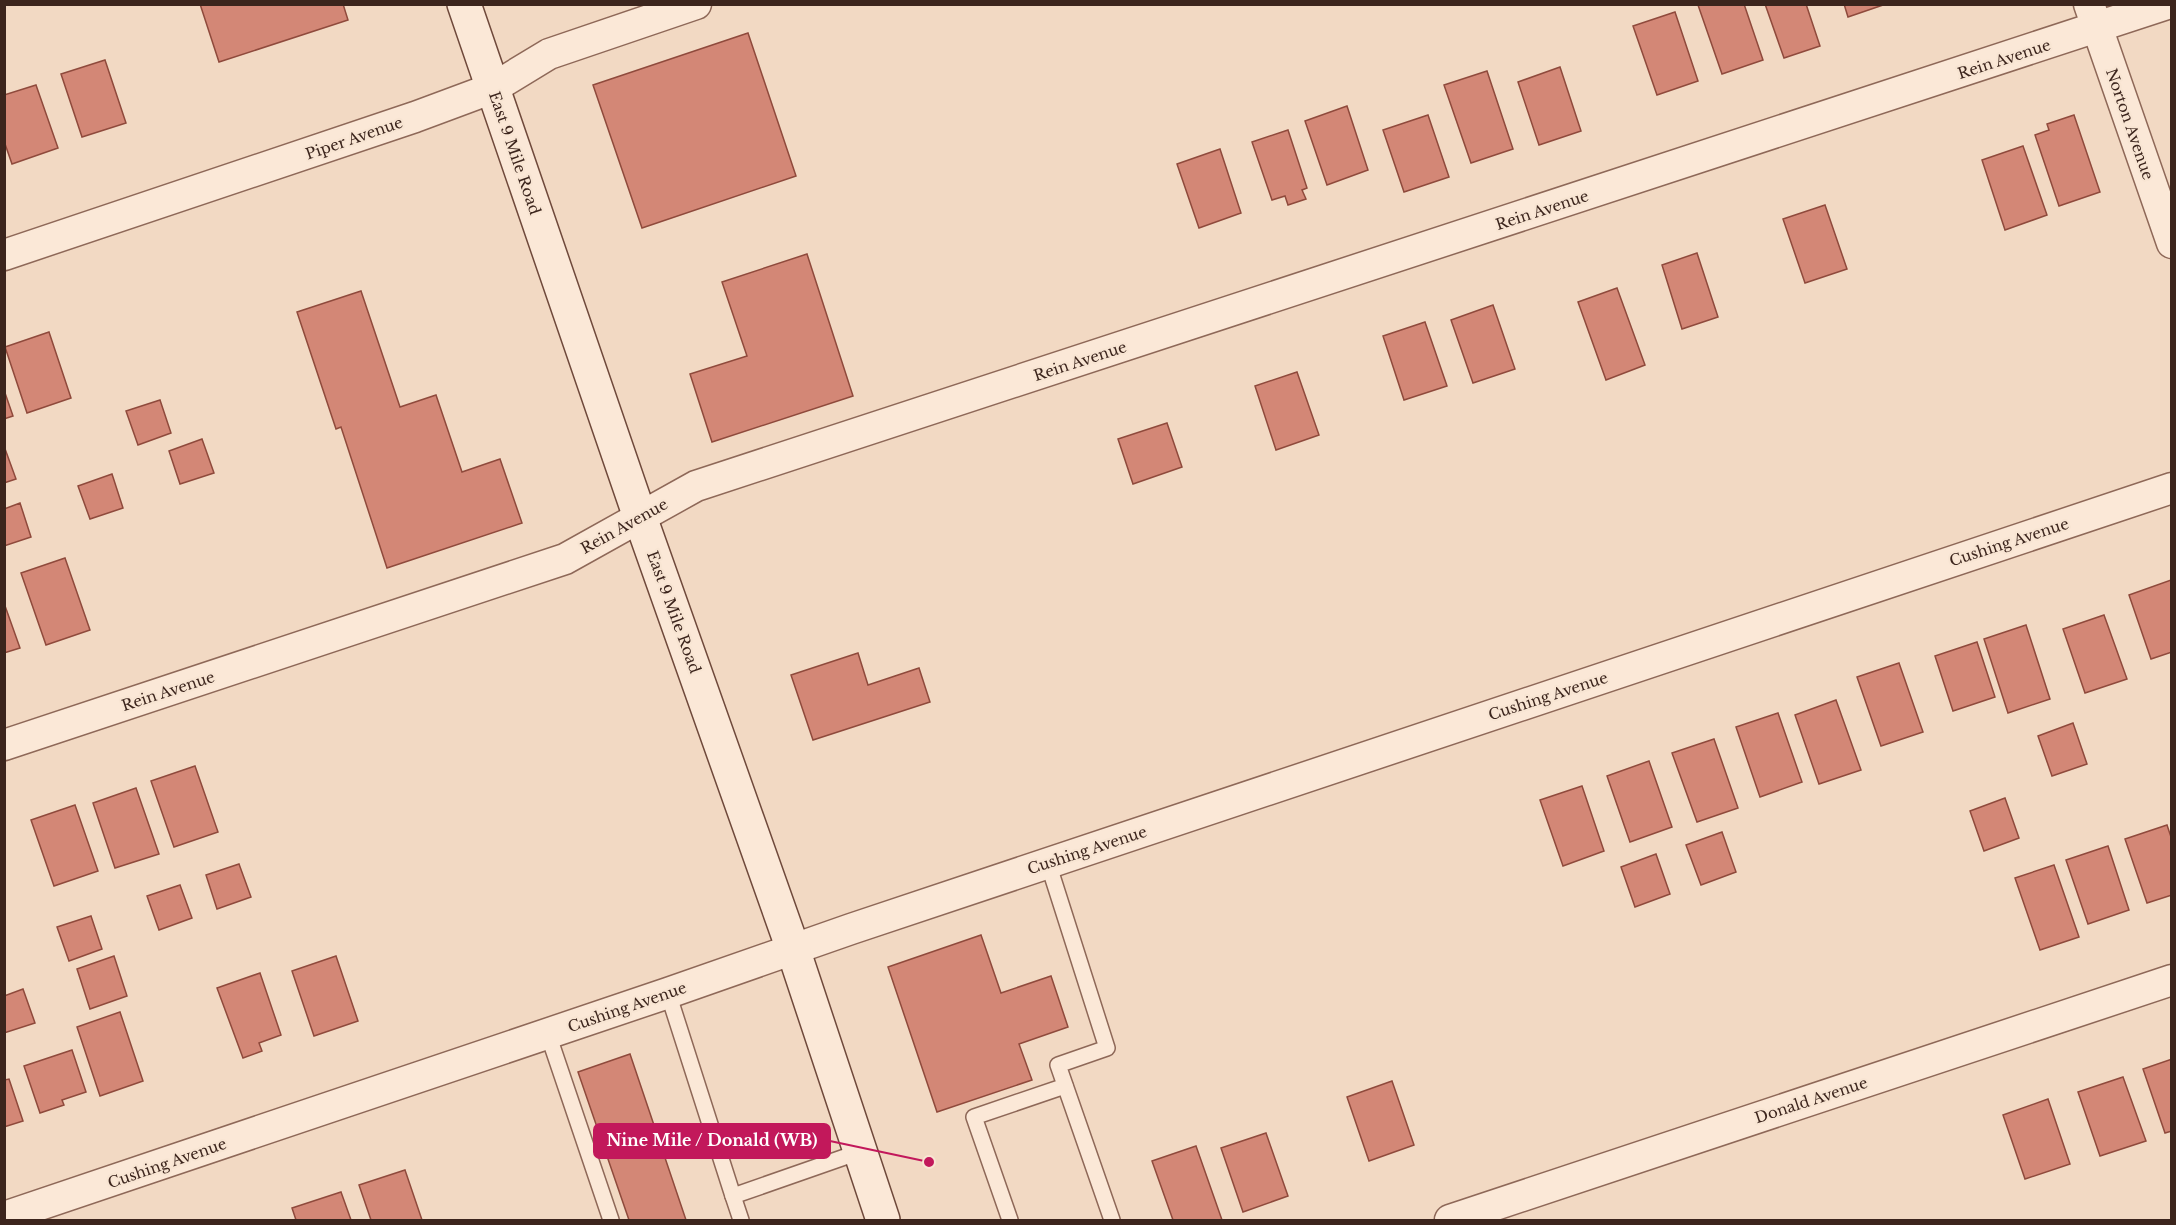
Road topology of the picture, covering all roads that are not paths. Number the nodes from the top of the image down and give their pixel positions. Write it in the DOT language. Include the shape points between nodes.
graph roads {
  1 [pos="464,4"];
  2 [pos="696,4"];
  3 [pos="2167,4"];
  4 [pos="2093,16"];
  5 [pos="493,88"];
  6 [pos="2172,243"];
  7 [pos="4,255"];
  8 [pos="2172,488"];
  9 [pos="640,517"];
  10 [pos="4,745"];
  11 [pos="1048,863"];
  12 [pos="793,949"];
  13 [pos="2172,980"];
  14 [pos="668,993"];
  15 [pos="548,1034"];
  16 [pos="1065,1086"];
  17 [pos="862,1151"];
  18 [pos="733,1196"];
  19 [pos="4,1217"];
  20 [pos="611,1221"];
  21 [pos="741,1221"];
  22 [pos="883,1221"];
  23 [pos="1010,1221"];
  24 [pos="1112,1221"];
  25 [pos="1450,1221"];
  1 -- 5 [label="main road, East 9 Mile Road"];
  2 -- 5 [label="street, Piper Avenue" via="549,54"];
  3 -- 4 [label="street, Rein Avenue"];
  4 -- 6 [label="street, Norton Avenue"];
  4 -- 9 [label="street, Rein Avenue" via="696,486"];
  5 -- 7 [label="street, Piper Avenue"];
  5 -- 9 [label="main road, East 9 Mile Road"];
  8 -- 11 [label="street, Cushing Avenue"];
  9 -- 10 [label="street, Rein Avenue" via="565,559"];
  9 -- 12 [label="main road, East 9 Mile Road"];
  11 -- 12 [label="street, Cushing Avenue"];
  11 -- 16 [label="lane" via="1107,1048 1058,1065"];
  12 -- 14 [label="street, Cushing Avenue"];
  12 -- 17 [label="main road, East 9 Mile Road"];
  13 -- 25 [label="street, Donald Avenue"];
  14 -- 15 [label="street, Cushing Avenue"];
  14 -- 18 [label="lane"];
  15 -- 19 [label="street, Cushing Avenue"];
  15 -- 20 [label="lane"];
  16 -- 23 [label="lane" via="974,1117"];
  16 -- 24 [label="lane"];
  17 -- 18 [label="lane"];
  17 -- 22 [label="main road, East 9 Mile Road"];
  18 -- 21 [label="lane"];
}
